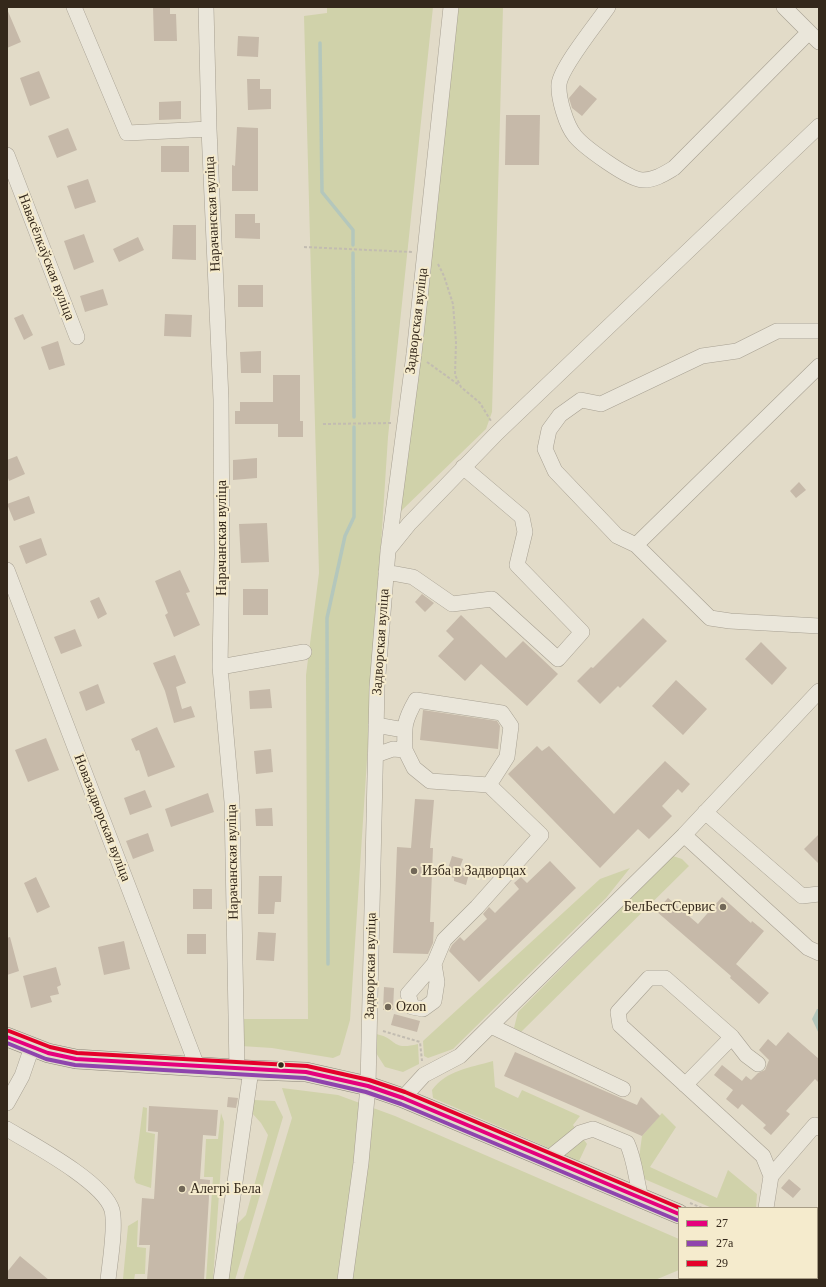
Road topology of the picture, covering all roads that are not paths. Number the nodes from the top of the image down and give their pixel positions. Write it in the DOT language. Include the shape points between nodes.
graph roads {
  1 [pos="74,7"];
  2 [pos="206,7"];
  3 [pos="451,7"];
  4 [pos="608,7"];
  5 [pos="784,7"];
  6 [pos="814,37"];
  7 [pos="819,126"];
  8 [pos="209,129"];
  9 [pos="7,154"];
  10 [pos="819,331"];
  11 [pos="77,338"];
  12 [pos="819,366"];
  13 [pos="463,467"];
  14 [pos="636,545"];
  15 [pos="388,550"];
  16 [pos="7,570"];
  17 [pos="386,572"];
  18 [pos="819,626"];
  19 [pos="304,652"];
  20 [pos="220,667"];
  21 [pos="819,691"];
  22 [pos="376,725"];
  23 [pos="404,730"];
  24 [pos="405,750"];
  25 [pos="376,755"];
  26 [pos="489,785"];
  27 [pos="705,812"];
  28 [pos="684,835"];
  29 [pos="819,894"];
  30 [pos="819,953"];
  31 [pos="434,964"];
  32 [pos="491,1026"];
  33 [pos="7,1037"];
  34 [pos="732,1037"];
  35 [pos="32,1047"];
  36 [pos="758,1064"];
  37 [pos="197,1066"];
  38 [pos="244,1070"];
  39 [pos="685,1085"];
  40 [pos="368,1086"];
  41 [pos="623,1088"];
  42 [pos="403,1098"];
  43 [pos="7,1103"];
  44 [pos="819,1128"];
  45 [pos="7,1129"];
  46 [pos="548,1158"];
  47 [pos="771,1176"];
  48 [pos="641,1198"];
  49 [pos="766,1207"];
  50 [pos="678,1214"];
  51 [pos="108,1280"];
  52 [pos="221,1280"];
  53 [pos="345,1280"];
  1 -- 8 [label="street" via="127,133"];
  2 -- 8 [label="street, Нарачанская вуліца"];
  3 -- 15 [label="street, Задворская вуліца" via="414,354"];
  4 -- 6 [label="street" via="565,70 559,83 561,102 574,136 627,176 641,180 652,180 674,168"];
  5 -- 6 [label="street"];
  7 -- 13 [label="street"];
  8 -- 20 [label="street, Нарачанская вуліца" via="221,399"];
  9 -- 11 [label="street, Навасёлкаўская вуліца"];
  10 -- 14 [label="street" via="777,331 737,351 702,356 601,404 581,400 560,415 549,430 545,449 555,471 617,536"];
  12 -- 14 [label="street"];
  13 -- 15 [label="street"];
  13 -- 17 [label="street" via="522,517 525,532 517,565 582,632 558,659 492,599 452,604 413,577"];
  14 -- 18 [label="street" via="710,618"];
  15 -- 17 [label="street, Задворская вуліца"];
  16 -- 37 [label="street, Новазадворская вуліца"];
  17 -- 22 [label="street, Задворская вуліца"];
  19 -- 20 [label="street"];
  20 -- 38 [label="street, Нарачанская вуліца" via="232,802"];
  21 -- 27 [label="street"];
  22 -- 23 [label="street"];
  22 -- 25 [label="street, Задворская вуліца"];
  23 -- 24 [label="street"];
  23 -- 26 [label="street" via="406,719 416,700 502,713 511,726 506,757"];
  24 -- 25 [label="street" via="393,749"];
  24 -- 26 [label="street" via="414,768 430,781"];
  25 -- 40 [label="street, Задворская вуліца"];
  26 -- 31 [label="street" via="541,835 444,940"];
  27 -- 28 [label="street"];
  27 -- 29 [label="street" via="802,896"];
  28 -- 30 [label="street" via="808,948"];
  28 -- 32 [label="street"];
  32 -- 41 [label="street"];
  32 -- 42 [label="street" via="460,1056 424,1075"];
  33 -- 35 [label="main road"];
  34 -- 36 [label="street" via="746,1055"];
  34 -- 39 [label="street"];
  34 -- 39 [label="street" via="665,978 650,978 618,1012 620,1025"];
  35 -- 37 [label="main road" via="89,1061"];
  35 -- 43 [label="street" via="22,1076"];
  37 -- 38 [label="main road"];
  38 -- 40 [label="main road" via="306,1072"];
  38 -- 52 [label="street, Нарачанская вуліца"];
  39 -- 47 [label="street" via="763,1156"];
  40 -- 42 [label="main road"];
  40 -- 53 [label="street, Задворская вуліца" via="361,1163"];
  42 -- 46 [label="main road"];
  44 -- 47 [label="street" via="815,1125"];
  45 -- 51 [label="street" via="89,1181 106,1199 113,1219"];
  46 -- 48 [label="main road"];
  46 -- 48 [label="street" via="580,1133 593,1129 627,1143 632,1153"];
  47 -- 49 [label="street"];
  48 -- 50 [label="main road"];
}
